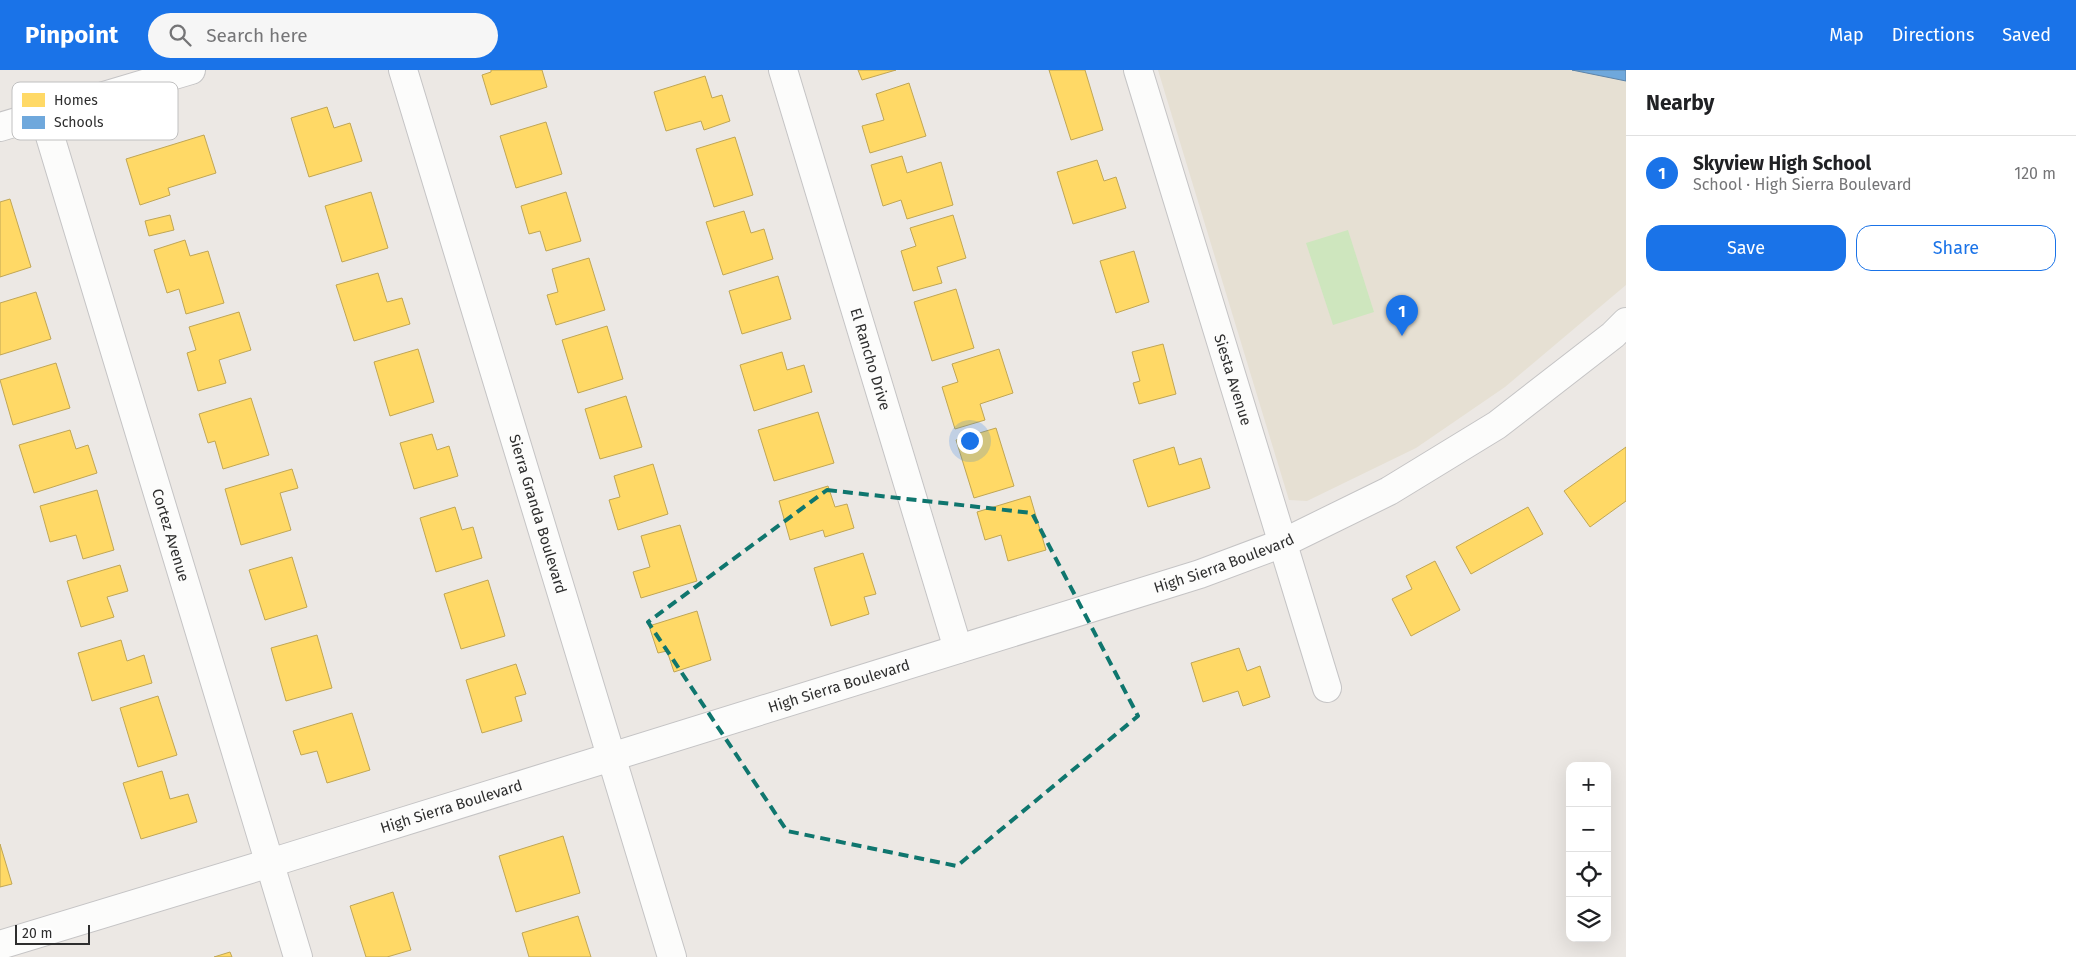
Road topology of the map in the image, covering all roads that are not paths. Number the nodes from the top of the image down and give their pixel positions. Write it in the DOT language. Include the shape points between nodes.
graph roads {
  1 [pos="191,70"];
  2 [pos="403,70"];
  3 [pos="783,70"];
  4 [pos="1138,70"];
  5 [pos="150,82"];
  6 [pos="12,123"];
  7 [pos="0,127"];
  8 [pos="51,140"];
  9 [pos="1622,335"];
  10 [pos="1283,543"];
  11 [pos="958,649"];
  12 [pos="1327,688"];
  13 [pos="610,757"];
  14 [pos="270,864"];
  15 [pos="0,945"];
  16 [pos="298,957"];
  17 [pos="672,957"];
  1 -- 5 [label="street"];
  2 -- 13 [label="street, Sierra Granda Boulevard"];
  3 -- 11 [label="street, El Rancho Drive"];
  4 -- 10 [label="street, Siesta Avenue"];
  6 -- 7 [label="street"];
  8 -- 14 [label="street, Cortez Avenue"];
  9 -- 10 [label="street, High Sierra Boulevard" via="1497,425 1389,491"];
  10 -- 11 [label="street, High Sierra Boulevard" via="1200,574"];
  10 -- 12 [label="street, Siesta Avenue"];
  11 -- 13 [label="street, High Sierra Boulevard"];
  13 -- 14 [label="street, High Sierra Boulevard"];
  13 -- 17 [label="street, Sierra Granda Boulevard"];
  14 -- 15 [label="street, High Sierra Boulevard"];
  14 -- 16 [label="street, Cortez Avenue"];
}
